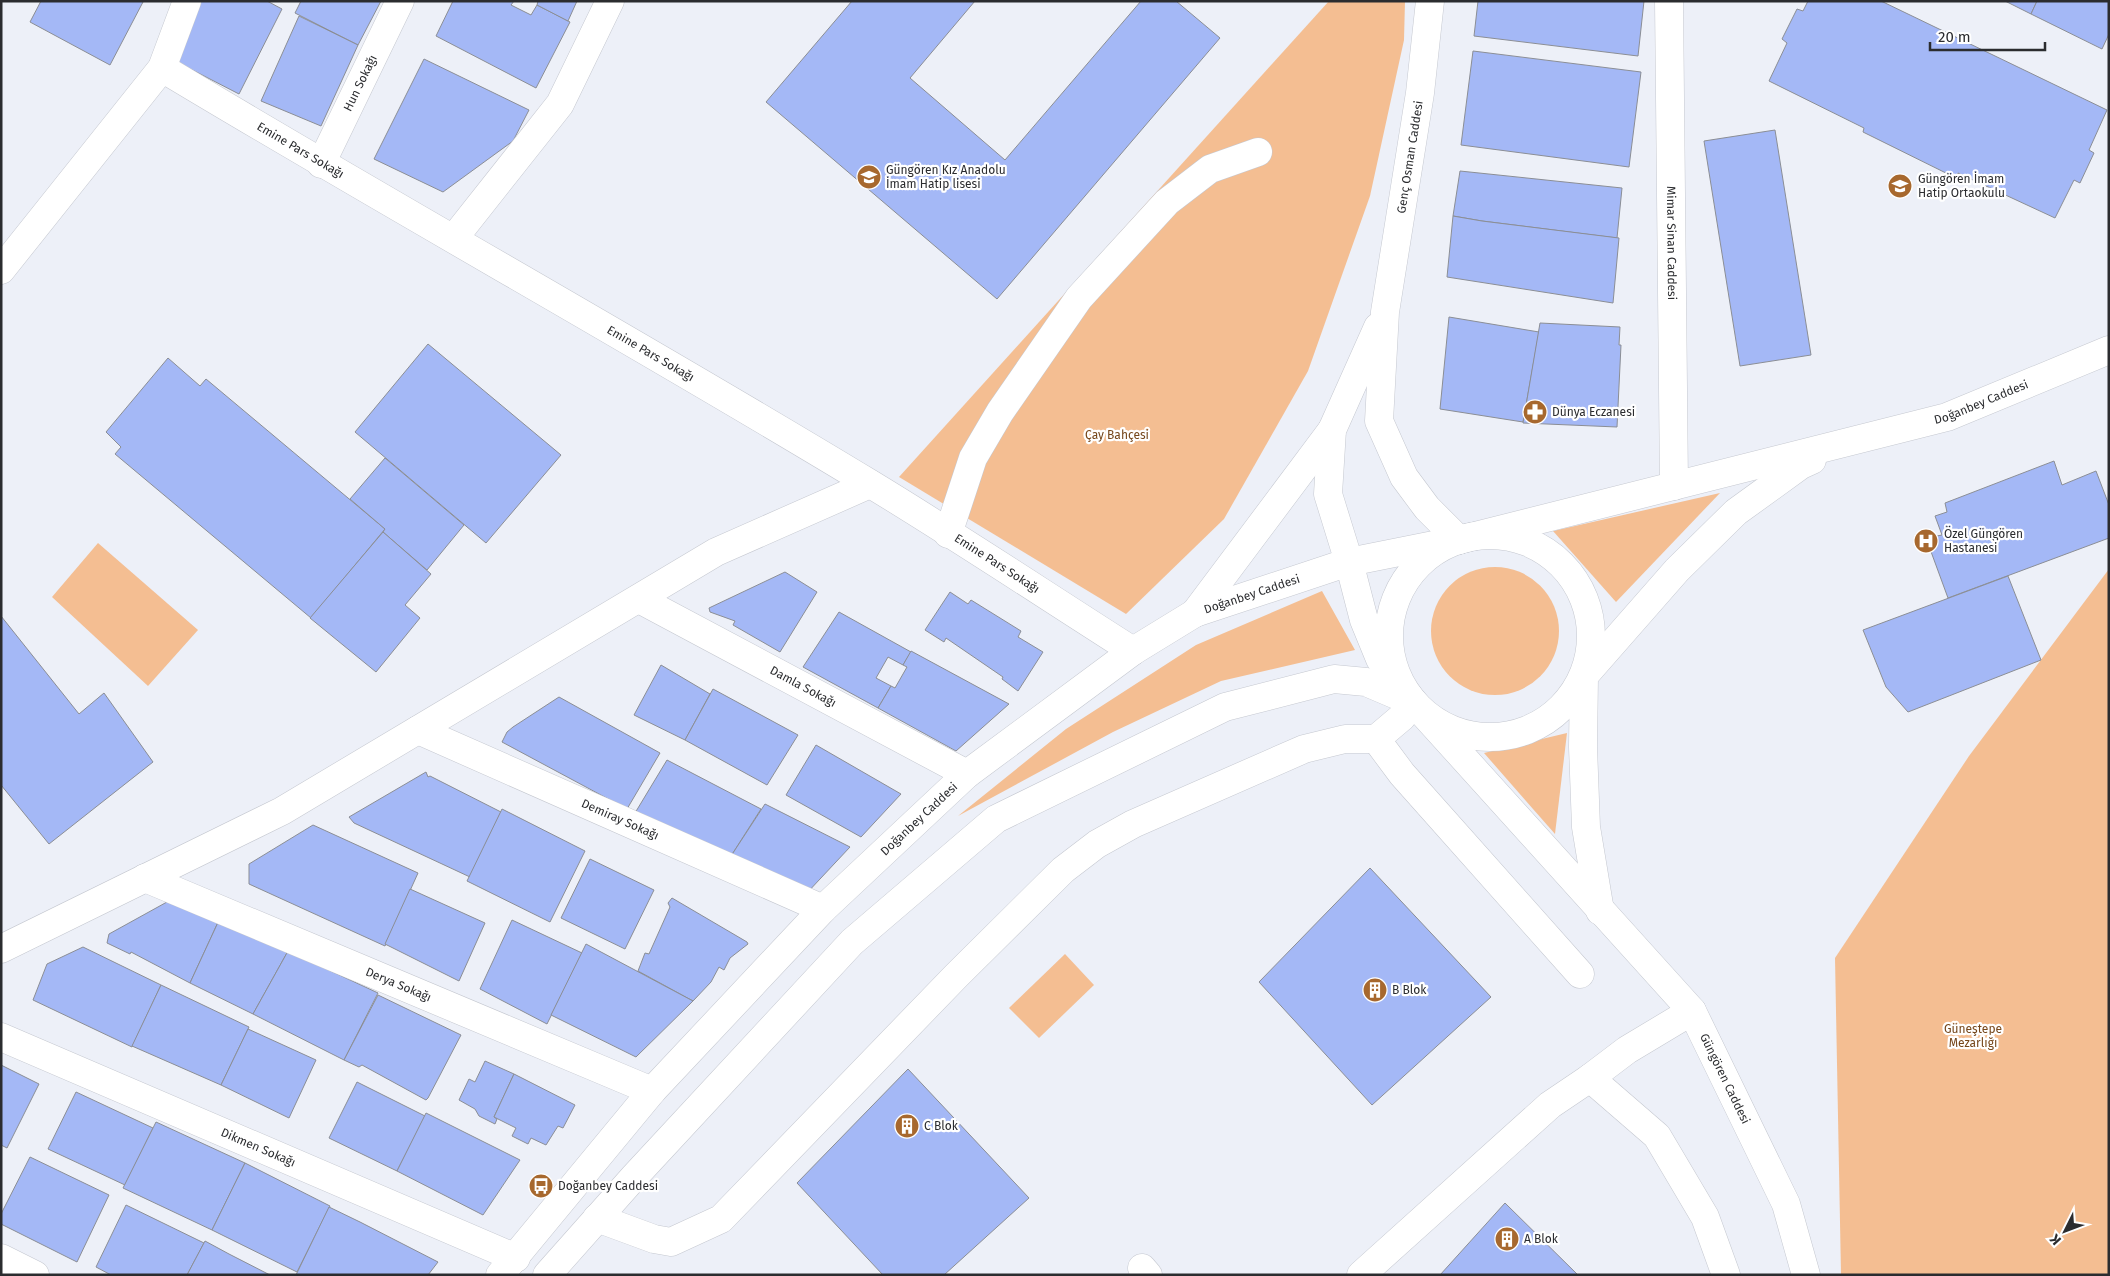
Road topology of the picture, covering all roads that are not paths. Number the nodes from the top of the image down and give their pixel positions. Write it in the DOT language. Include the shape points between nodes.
graph roads {
  1 [pos="187,1"];
  2 [pos="400,1"];
  3 [pos="610,1"];
  4 [pos="1430,1"];
  5 [pos="1669,1"];
  6 [pos="162,68"];
  7 [pos="1258,152"];
  8 [pos="321,164"];
  9 [pos="454,238"];
  10 [pos="1,270"];
  11 [pos="1385,312"];
  12 [pos="2109,350"];
  13 [pos="1332,430"];
  14 [pos="1849,443"];
  15 [pos="870,484"];
  16 [pos="1674,486"];
  17 [pos="948,534"];
  18 [pos="1459,540"];
  19 [pos="1349,562"];
  20 [pos="639,599"];
  21 [pos="1195,613"];
  22 [pos="1133,651"];
  23 [pos="1584,676"];
  24 [pos="1413,702"];
  25 [pos="418,730"];
  26 [pos="1376,739"];
  27 [pos="967,774"];
  28 [pos="145,878"];
  29 [pos="823,909"];
  30 [pos="1600,911"];
  31 [pos="1,949"];
  32 [pos="1580,974"];
  33 [pos="1692,1011"];
  34 [pos="1,1036"];
  35 [pos="1590,1078"];
  36 [pos="652,1091"];
  37 [pos="597,1218"];
  38 [pos="1,1258"];
  39 [pos="508,1266"];
  40 [pos="36,1275"];
  41 [pos="547,1275"];
  42 [pos="1361,1275"];
  43 [pos="1726,1275"];
  44 [pos="1806,1275"];
  1 -- 6 [label="street"];
  2 -- 8 [label="street, Hun Sokağı"];
  3 -- 9 [label="street" via="560,104"];
  4 -- 11 [label="street, Genç Osman Caddesi" via="1420,93"];
  5 -- 16 [label="street, Mimar Sinan Caddesi"];
  6 -- 8 [label="street, Emine Pars Sokağı"];
  6 -- 10 [label="street"];
  7 -- 17 [label="street" via="1210,169 1167,202 1079,298 1000,412 973,458"];
  8 -- 9 [label="street, Emine Pars Sokağı"];
  9 -- 15 [label="street, Emine Pars Sokağı"];
  11 -- 13 [label="street"];
  11 -- 18 [label="street" via="1379,421 1404,477 1427,508"];
  12 -- 14 [label="street, Doğanbey Caddesi" via="1947,417"];
  13 -- 19 [label="street" via="1328,494"];
  13 -- 21 [label="street"];
  14 -- 16 [label="street"];
  14 -- 23 [label="street" via="1801,465 1736,512 1677,570"];
  15 -- 17 [label="street, Emine Pars Sokağı"];
  15 -- 20 [label="street" via="716,552"];
  16 -- 18 [label="street"];
  17 -- 22 [label="street, Emine Pars Sokağı"];
  18 -- 19 [label="street, Doğanbey Caddesi"];
  18 -- 23 [label="street" via="1491,534 1524,540 1553,556 1575,581 1589,610 1592,644"];
  18 -- 24 [label="street" via="1427,557 1410,573 1394,604 1388,638 1395,672"];
  19 -- 21 [label="street, Doğanbey Caddesi"];
  19 -- 24 [label="street" via="1364,620 1380,659"];
  20 -- 25 [label="street"];
  20 -- 27 [label="street, Damla Sokağı"];
  21 -- 22 [label="street, Doğanbey Caddesi"];
  22 -- 27 [label="street, Doğanbey Caddesi"];
  23 -- 24 [label="street" via="1566,705 1538,726 1506,737 1471,736 1439,724"];
  23 -- 30 [label="street" via="1586,827"];
  24 -- 26 [label="street"];
  24 -- 30 [label="street, Güngören Caddesi"];
  24 -- 37 [label="street" via="1366,682 1334,679 1226,707 996,820 852,942"];
  25 -- 28 [label="street" via="282,811"];
  25 -- 29 [label="street, Demiray Sokağı"];
  26 -- 32 [label="street" via="1402,774"];
  26 -- 37 [label="street" via="1345,739 1304,749 1133,824 1097,844 1063,870 956,976 722,1219 671,1242"];
  27 -- 29 [label="street, Doğanbey Caddesi"];
  28 -- 31 [label="street"];
  28 -- 36 [label="street, Derya Sokağı"];
  29 -- 36 [label="street, Doğanbey Caddesi"];
  30 -- 33 [label="street, Güngören Caddesi"];
  33 -- 35 [label="street" via="1627,1050"];
  33 -- 44 [label="street, Güngören Caddesi" via="1786,1204"];
  34 -- 39 [label="street, Dikmen Sokağı"];
  35 -- 42 [label="street" via="1550,1104"];
  35 -- 43 [label="street" via="1657,1136 1705,1217"];
  36 -- 39 [label="street, Doğanbey Caddesi"];
  37 -- 41 [label="street"];
  38 -- 40 [label="street"];
}
